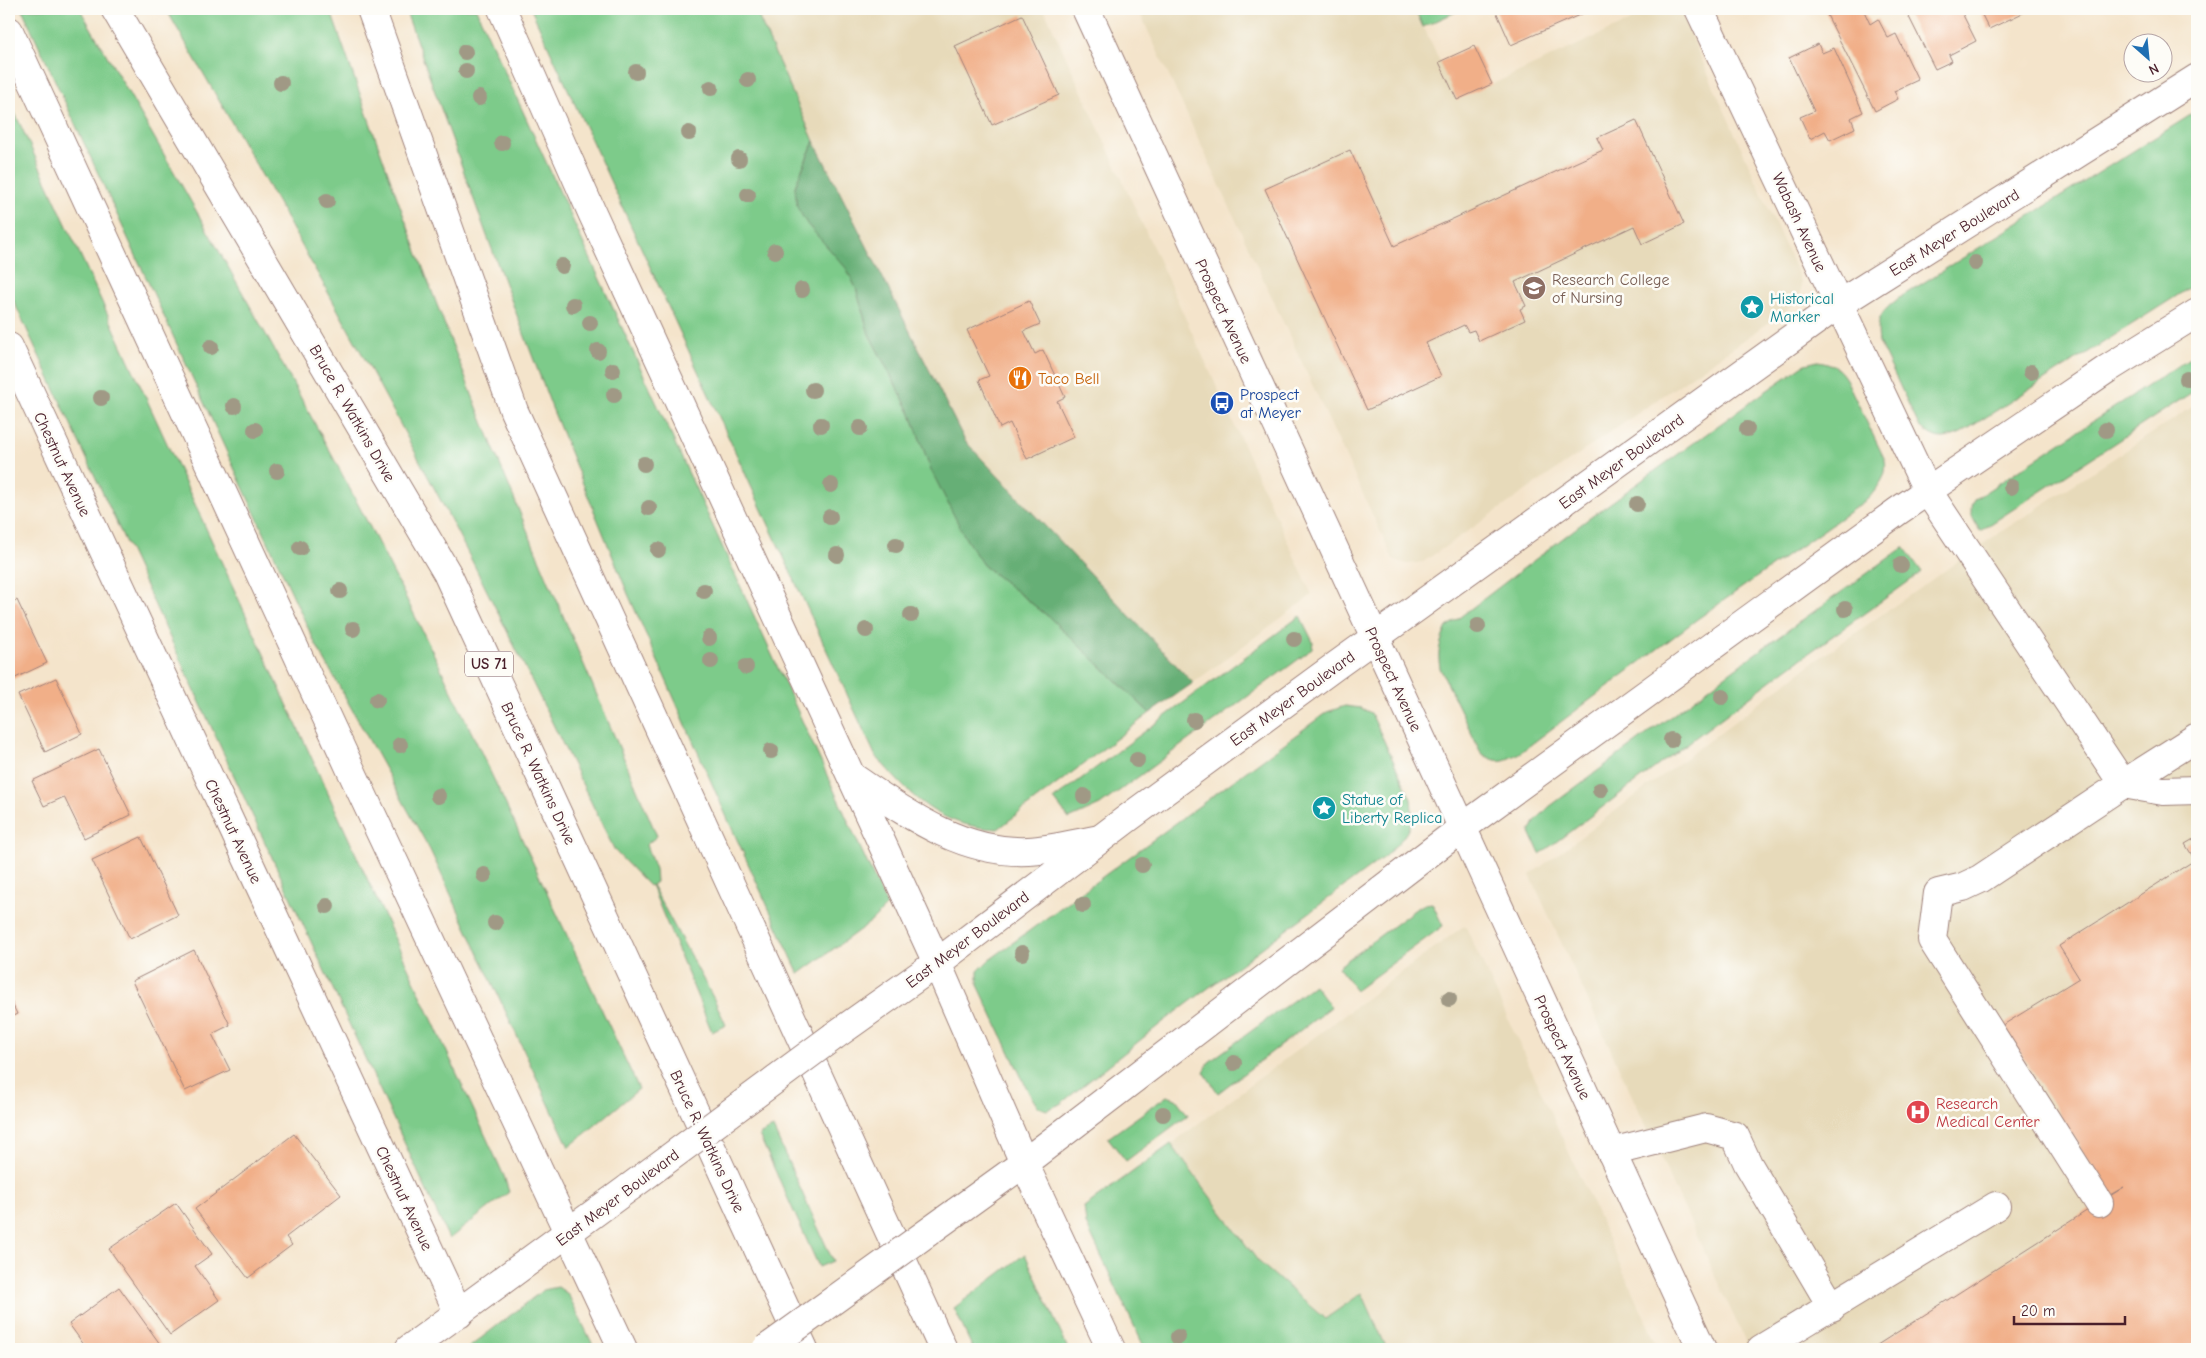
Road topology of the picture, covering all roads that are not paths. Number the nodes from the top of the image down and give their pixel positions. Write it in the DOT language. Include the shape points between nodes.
graph roads {
  1 [pos="115,9"];
  2 [pos="371,9"];
  3 [pos="502,9"];
  4 [pos="1086,9"];
  5 [pos="1699,9"];
  6 [pos="9,31"];
  7 [pos="2197,78"];
  8 [pos="1839,304"];
  9 [pos="2197,313"];
  10 [pos="9,347"];
  11 [pos="1927,490"];
  12 [pos="1376,637"];
  13 [pos="2197,737"];
  14 [pos="851,776"];
  15 [pos="2123,784"];
  16 [pos="2197,790"];
  17 [pos="1462,828"];
  18 [pos="1100,839"];
  19 [pos="937,963"];
  20 [pos="1611,1152"];
  21 [pos="1024,1163"];
  22 [pos="2100,1203"];
  23 [pos="1996,1206"];
  24 [pos="569,1233"];
  25 [pos="1832,1307"];
  26 [pos="459,1314"];
  27 [pos="409,1349"];
  28 [pos="623,1349"];
  29 [pos="766,1349"];
  30 [pos="804,1349"];
  31 [pos="942,1349"];
  32 [pos="1111,1349"];
  33 [pos="1702,1349"];
  34 [pos="1761,1349"];
  1 -- 30 [label="main road, Bruce R. Watkins Drive / US 71" via="447,573"];
  2 -- 31 [label="main road" via="514,411"];
  3 -- 14 [label="main road"];
  4 -- 12 [label="main road, Prospect Avenue"];
  5 -- 8 [label="main road, Wabash Avenue"];
  6 -- 24 [label="main road" via="341,750"];
  7 -- 8 [label="main road, East Meyer Boulevard"];
  8 -- 11 [label="main road, Wabash Avenue"];
  8 -- 12 [label="main road, East Meyer Boulevard"];
  9 -- 11 [label="main road" via="2107,369"];
  10 -- 26 [label="main road, Chestnut Avenue"];
  11 -- 15 [label="main road, Wabash Avenue"];
  11 -- 17 [label="main road"];
  12 -- 17 [label="main road, Prospect Avenue"];
  12 -- 18 [label="main road, East Meyer Boulevard"];
  13 -- 15 [label="main road"];
  14 -- 18 [label="main road" via="945,834 986,849 1028,851"];
  14 -- 19 [label="main road"];
  15 -- 16 [label="main road" via="2163,791"];
  15 -- 22 [label="main road" via="1980,879 1938,893 1932,940"];
  17 -- 20 [label="main road, Prospect Avenue"];
  17 -- 21 [label="main road"];
  18 -- 19 [label="main road, East Meyer Boulevard"];
  19 -- 21 [label="main road"];
  19 -- 24 [label="main road, East Meyer Boulevard, bridge"];
  20 -- 25 [label="main road" via="1706,1128 1735,1136 1748,1164"];
  20 -- 33 [label="main road, Prospect Avenue"];
  21 -- 29 [label="main road, bridge"];
  21 -- 32 [label="main road"];
  23 -- 25 [label="main road"];
  24 -- 26 [label="main road, East Meyer Boulevard"];
  24 -- 28 [label="main road"];
  25 -- 34 [label="main road"];
  26 -- 27 [label="main road, East Meyer Boulevard"];
}
